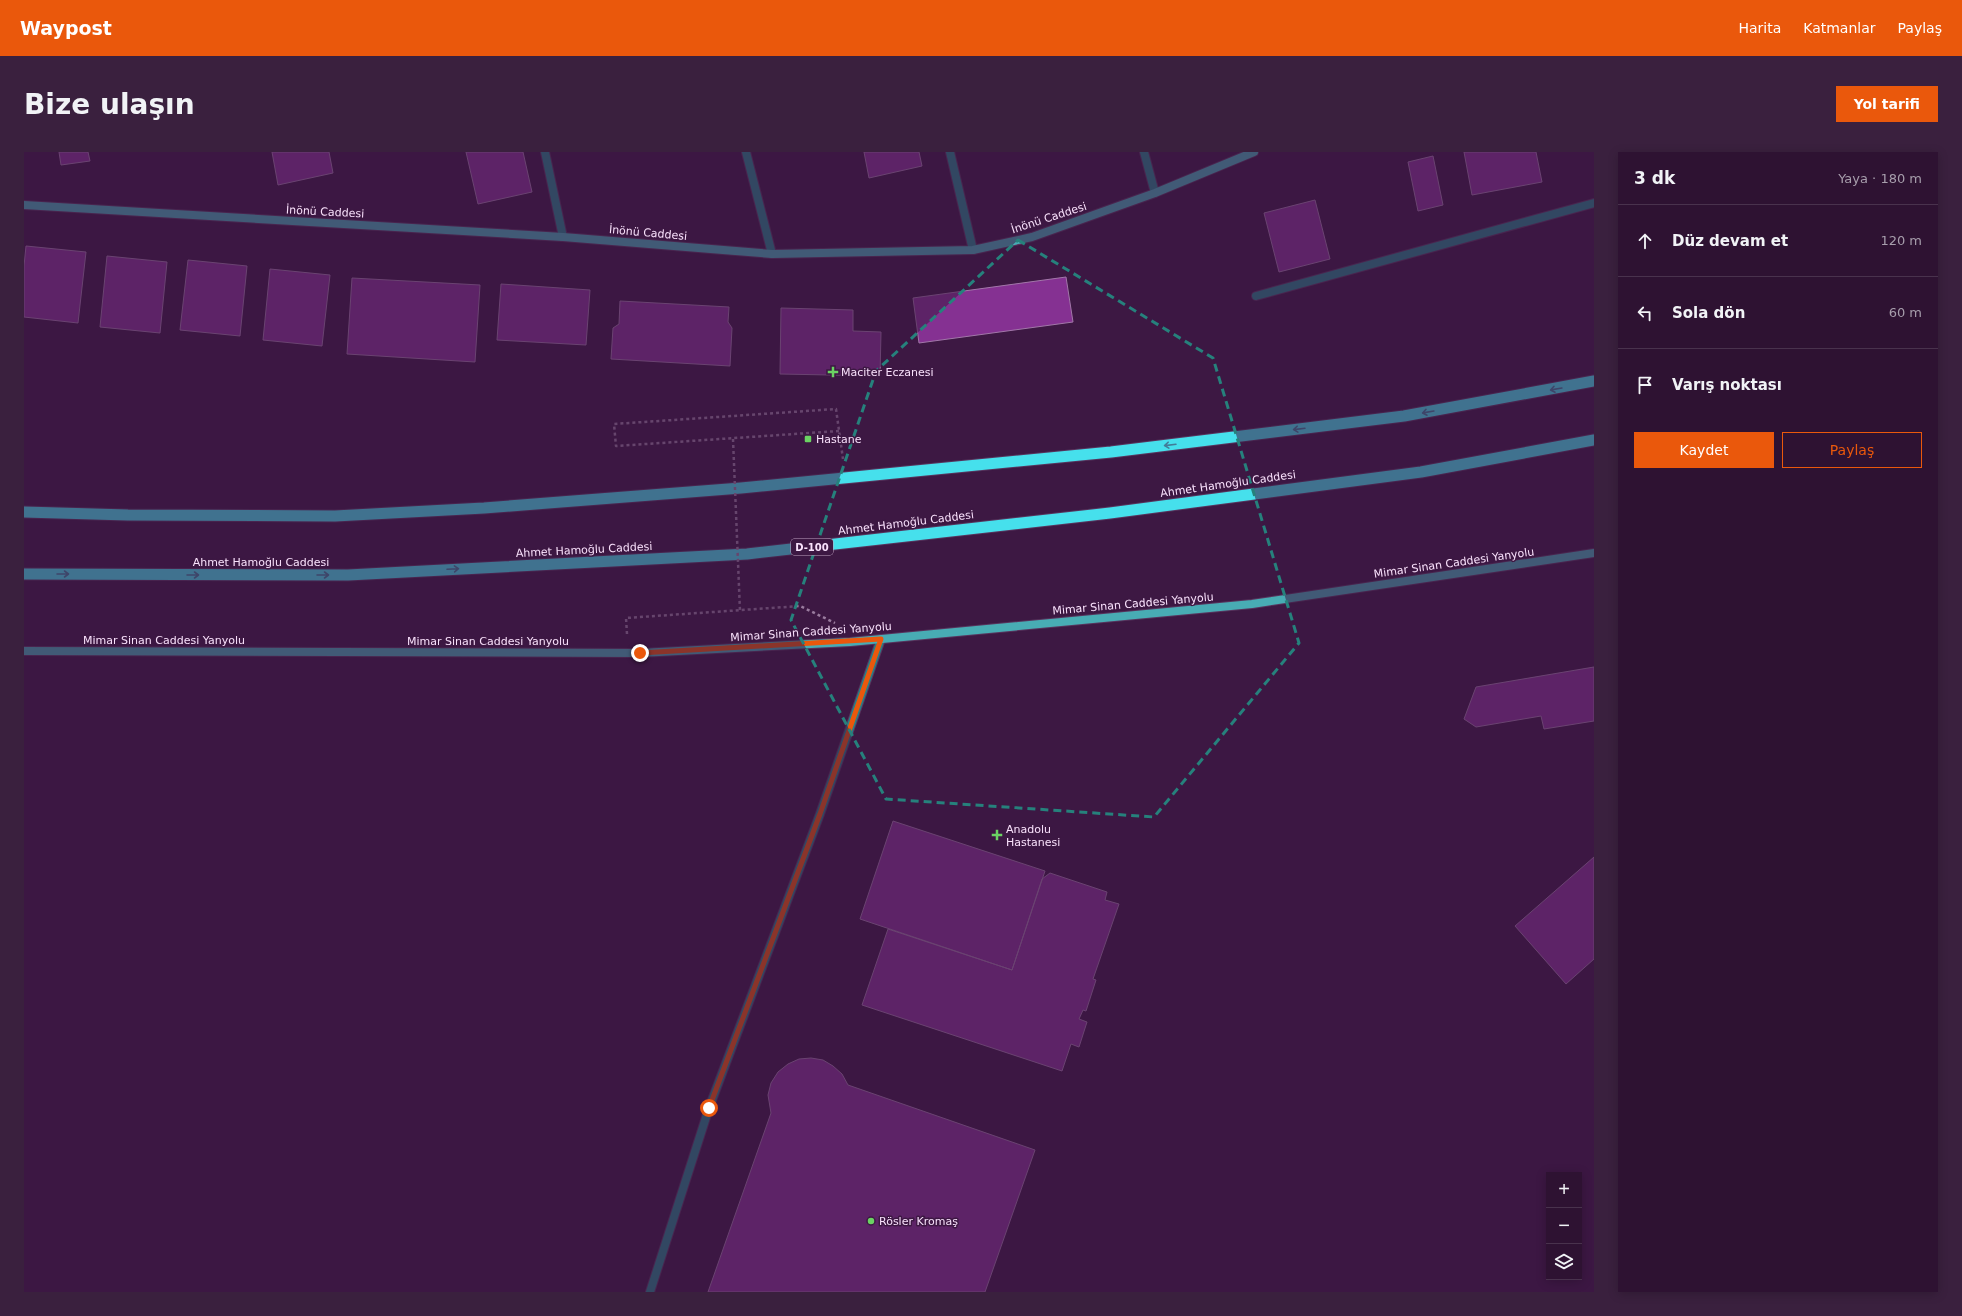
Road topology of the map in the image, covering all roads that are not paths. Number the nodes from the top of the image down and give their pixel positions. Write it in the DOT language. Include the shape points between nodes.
graph roads {
  1 [pos="545,152"];
  2 [pos="746,152"];
  3 [pos="950,152"];
  4 [pos="1144,152"];
  5 [pos="1254,152"];
  6 [pos="1155,193"];
  7 [pos="1594,203"];
  8 [pos="24,205"];
  9 [pos="563,237"];
  10 [pos="973,250"];
  11 [pos="772,254"];
  12 [pos="1256,296"];
  13 [pos="1594,382"];
  14 [pos="1594,440"];
  15 [pos="24,512"];
  16 [pos="1594,553"];
  17 [pos="24,574"];
  18 [pos="881,639"];
  19 [pos="24,651"];
  20 [pos="650,1292"];
  1 -- 9 [label="street"];
  2 -- 11 [label="street"];
  3 -- 10 [label="street"];
  4 -- 6 [label="street"];
  5 -- 6 [label="main road, İnönü Caddesi"];
  6 -- 10 [label="main road, İnönü Caddesi" via="1032,237"];
  7 -- 12 [label="street"];
  8 -- 9 [label="main road, İnönü Caddesi"];
  9 -- 11 [label="main road, İnönü Caddesi"];
  10 -- 11 [label="main road, İnönü Caddesi"];
  13 -- 15 [label="highway, one-way" via="1404,416 1111,452 845,478 484,508 335,516"];
  17 -- 14 [label="highway, Ahmet Hamoğlu Caddesi / D-100, one-way" via="348,575 747,554 1110,513 1421,472"];
  16 -- 18 [label="main road, Mimar Sinan Caddesi Yanyolu" via="1252,604"];
  18 -- 19 [label="main road, Mimar Sinan Caddesi Yanyolu" via="640,653"];
  18 -- 20 [label="street" via="820,814 709,1108"];
}
